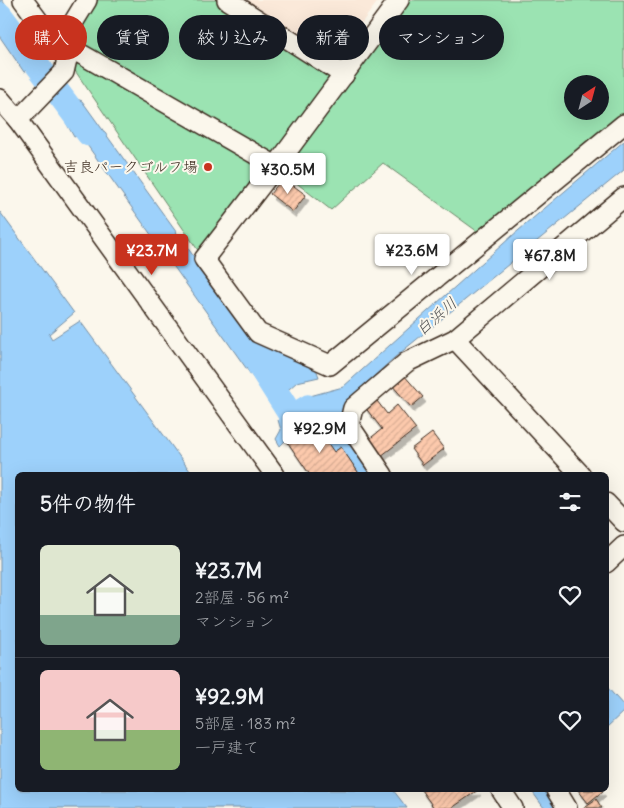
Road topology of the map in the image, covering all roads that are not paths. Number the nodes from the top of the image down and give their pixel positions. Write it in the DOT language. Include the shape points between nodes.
graph roads {
  1 [pos="24,0"];
  2 [pos="87,0"];
  3 [pos="227,0"];
  4 [pos="399,0"];
  5 [pos="35,15"];
  6 [pos="78,15"];
  7 [pos="68,60"];
  8 [pos="344,75"];
  9 [pos="0,99"];
  10 [pos="22,116"];
  11 [pos="624,124"];
  12 [pos="276,166"];
  13 [pos="624,197"];
  14 [pos="455,339"];
  15 [pos="273,472"];
  16 [pos="381,472"];
  17 [pos="577,472"];
  18 [pos="609,506"];
  19 [pos="624,522"];
  20 [pos="624,546"];
  21 [pos="609,560"];
  22 [pos="502,792"];
  23 [pos="557,792"];
  24 [pos="513,808"];
  25 [pos="567,808"];
  1 -- 5 [label="street"];
  2 -- 6 [label="street"];
  3 -- 8 [label="street"];
  4 -- 8 [label="street"];
  7 -- 10 [label="street"];
  7 -- 12 [label="street"];
  8 -- 12 [label="street"];
  9 -- 10 [label="street"];
  10 -- 15 [label="street"];
  11 -- 12 [label="street" via="330,366 258,333 204,259"];
  13 -- 14 [label="street"];
  14 -- 16 [label="street" via="407,362 352,408 349,425"];
  14 -- 17 [label="street"];
  18 -- 19 [label="street"];
  20 -- 21 [label="street"];
  22 -- 24 [label="street"];
  23 -- 25 [label="street"];
}
